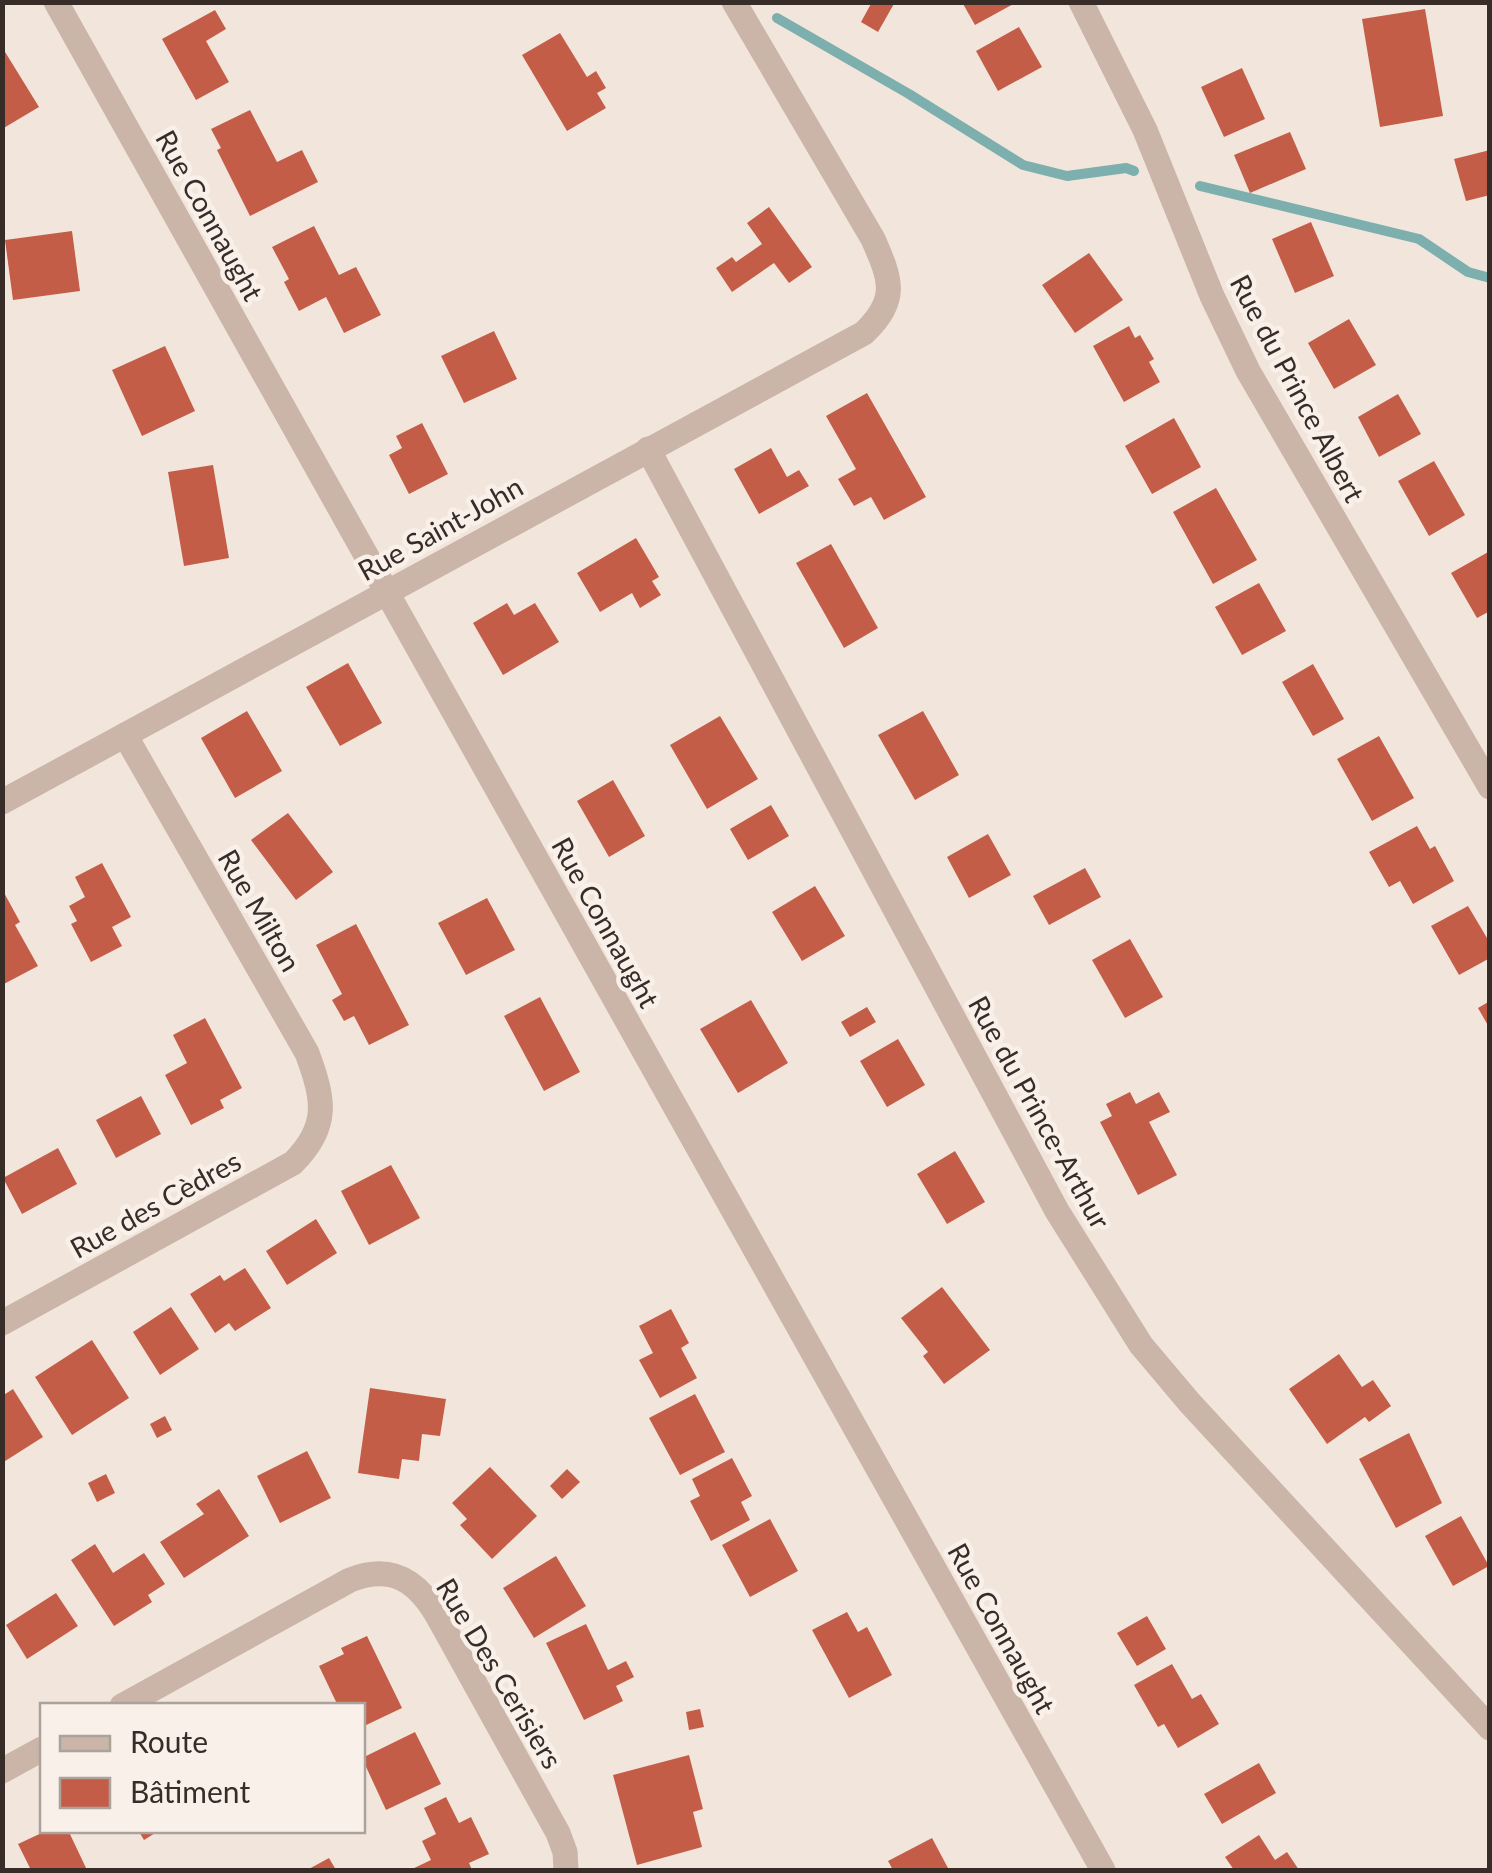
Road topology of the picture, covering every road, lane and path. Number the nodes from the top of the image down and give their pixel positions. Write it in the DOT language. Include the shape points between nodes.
graph roads {
  1 [pos="56,2"];
  2 [pos="734,2"];
  3 [pos="1082,2"];
  4 [pos="648,448"];
  5 [pos="387,591"];
  6 [pos="125,734"];
  7 [pos="1490,787"];
  8 [pos="2,802"];
  9 [pos="321,1121"];
  10 [pos="2,1324"];
  11 [pos="127,1703"];
  12 [pos="1490,1728"];
  13 [pos="40,1750"];
  14 [pos="2,1771"];
  15 [pos="566,1870"];
  16 [pos="1103,1870"];
  1 -- 5 [label="street, Rue Connaught"];
  2 -- 4 [label="street, Rue Saint-John" via="873,239 889,291 883,314 864,333"];
  3 -- 7 [label="street, Rue du Prince Albert" via="1248,371"];
  4 -- 5 [label="street, Rue Saint-John"];
  4 -- 12 [label="street, Rue du Prince-Arthur" via="1058,1211 1142,1344"];
  5 -- 6 [label="street, Rue Saint-John"];
  5 -- 16 [label="street, Rue Connaught"];
  6 -- 8 [label="street, Rue Saint-John"];
  6 -- 9 [label="street, Rue Milton" via="307,1053 320,1086"];
  9 -- 10 [label="street, Rue des Cèdres" via="293,1163"];
  11 -- 15 [label="street, Rue Des Cerisiers" via="350,1580 370,1574 400,1578 426,1596 437,1615 558,1833"];
  13 -- 14 [label="street"];
}
